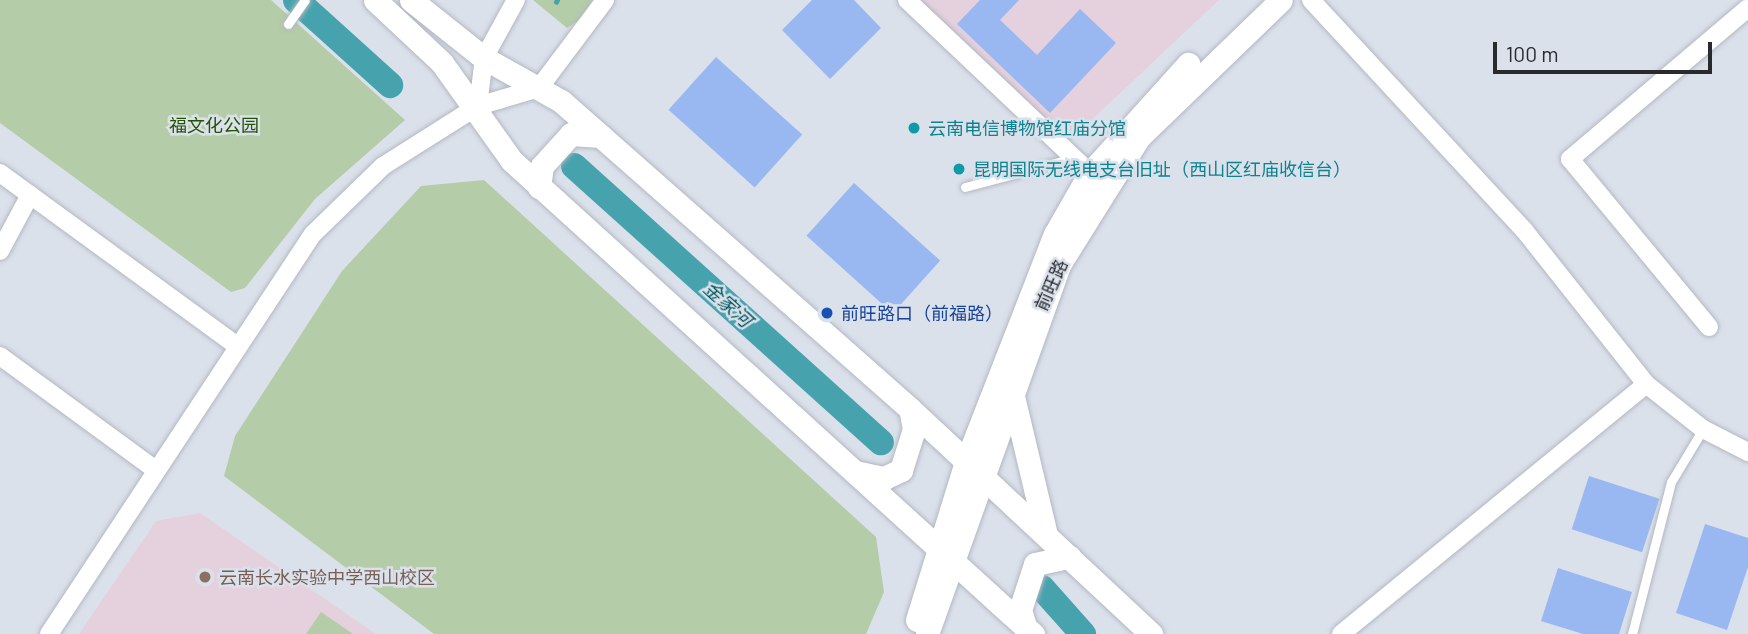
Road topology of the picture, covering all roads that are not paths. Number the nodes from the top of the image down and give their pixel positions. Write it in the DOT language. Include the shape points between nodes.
graph roads {
  1 [pos="305,0"];
  2 [pos="375,0"];
  3 [pos="411,0"];
  4 [pos="516,0"];
  5 [pos="605,0"];
  6 [pos="907,0"];
  7 [pos="1262,0"];
  8 [pos="1282,0"];
  9 [pos="1311,0"];
  10 [pos="1748,8"];
  11 [pos="288,24"];
  12 [pos="484,58"];
  13 [pos="539,88"];
  14 [pos="478,106"];
  15 [pos="601,136"];
  16 [pos="1082,166"];
  17 [pos="0,173"];
  18 [pos="539,187"];
  19 [pos="965,187"];
  20 [pos="30,195"];
  21 [pos="0,251"];
  22 [pos="1709,327"];
  23 [pos="237,346"];
  24 [pos="0,356"];
  25 [pos="1646,384"];
  26 [pos="1011,388"];
  27 [pos="910,409"];
  28 [pos="1703,429"];
  29 [pos="1748,452"];
  30 [pos="974,469"];
  31 [pos="156,470"];
  32 [pos="855,472"];
  33 [pos="1046,535"];
  34 [pos="945,554"];
  35 [pos="1069,557"];
  36 [pos="1029,630"];
  37 [pos="49,634"];
  38 [pos="912,634"];
  39 [pos="927,634"];
  40 [pos="1151,634"];
  41 [pos="1341,634"];
  42 [pos="1632,634"];
  1 -- 11 [label="lane"];
  2 -- 14 [label="street" via="442,63"];
  3 -- 12 [label="street"];
  4 -- 12 [label="street"];
  5 -- 13 [label="street"];
  6 -- 16 [label="street"];
  7 -- 16 [label="street, 前旺路"];
  8 -- 26 [label="street, 前旺路" via="1139,137 1059,265"];
  9 -- 25 [label="street" via="1524,230"];
  10 -- 22 [label="street" via="1570,159"];
  12 -- 13 [label="street"];
  12 -- 14 [label="street"];
  13 -- 14 [label="street"];
  13 -- 15 [label="street"];
  14 -- 18 [label="street" via="512,161"];
  14 -- 23 [label="street" via="383,166 313,233"];
  15 -- 18 [label="street" via="571,134 542,166"];
  15 -- 27 [label="street"];
  16 -- 19 [label="lane"];
  16 -- 30 [label="street, 前旺路" via="1024,302"];
  17 -- 20 [label="street"];
  18 -- 32 [label="street"];
  20 -- 21 [label="street"];
  20 -- 23 [label="street"];
  23 -- 31 [label="street"];
  24 -- 31 [label="street"];
  25 -- 28 [label="street"];
  25 -- 41 [label="street"];
  26 -- 30 [label="street, 前旺路"];
  26 -- 33 [label="street"];
  27 -- 30 [label="street"];
  27 -- 32 [label="street" via="914,429 901,470 884,478"];
  28 -- 29 [label="street"];
  28 -- 42 [label="lane" via="1671,482"];
  30 -- 33 [label="street"];
  30 -- 34 [label="street, 前旺路"];
  31 -- 37 [label="street"];
  32 -- 34 [label="street"];
  33 -- 35 [label="street"];
  34 -- 36 [label="street"];
  34 -- 38 [label="street, 前旺路"];
  34 -- 39 [label="street, 前旺路"];
  35 -- 36 [label="street" via="1035,564 1020,610"];
  35 -- 40 [label="street"];
}
